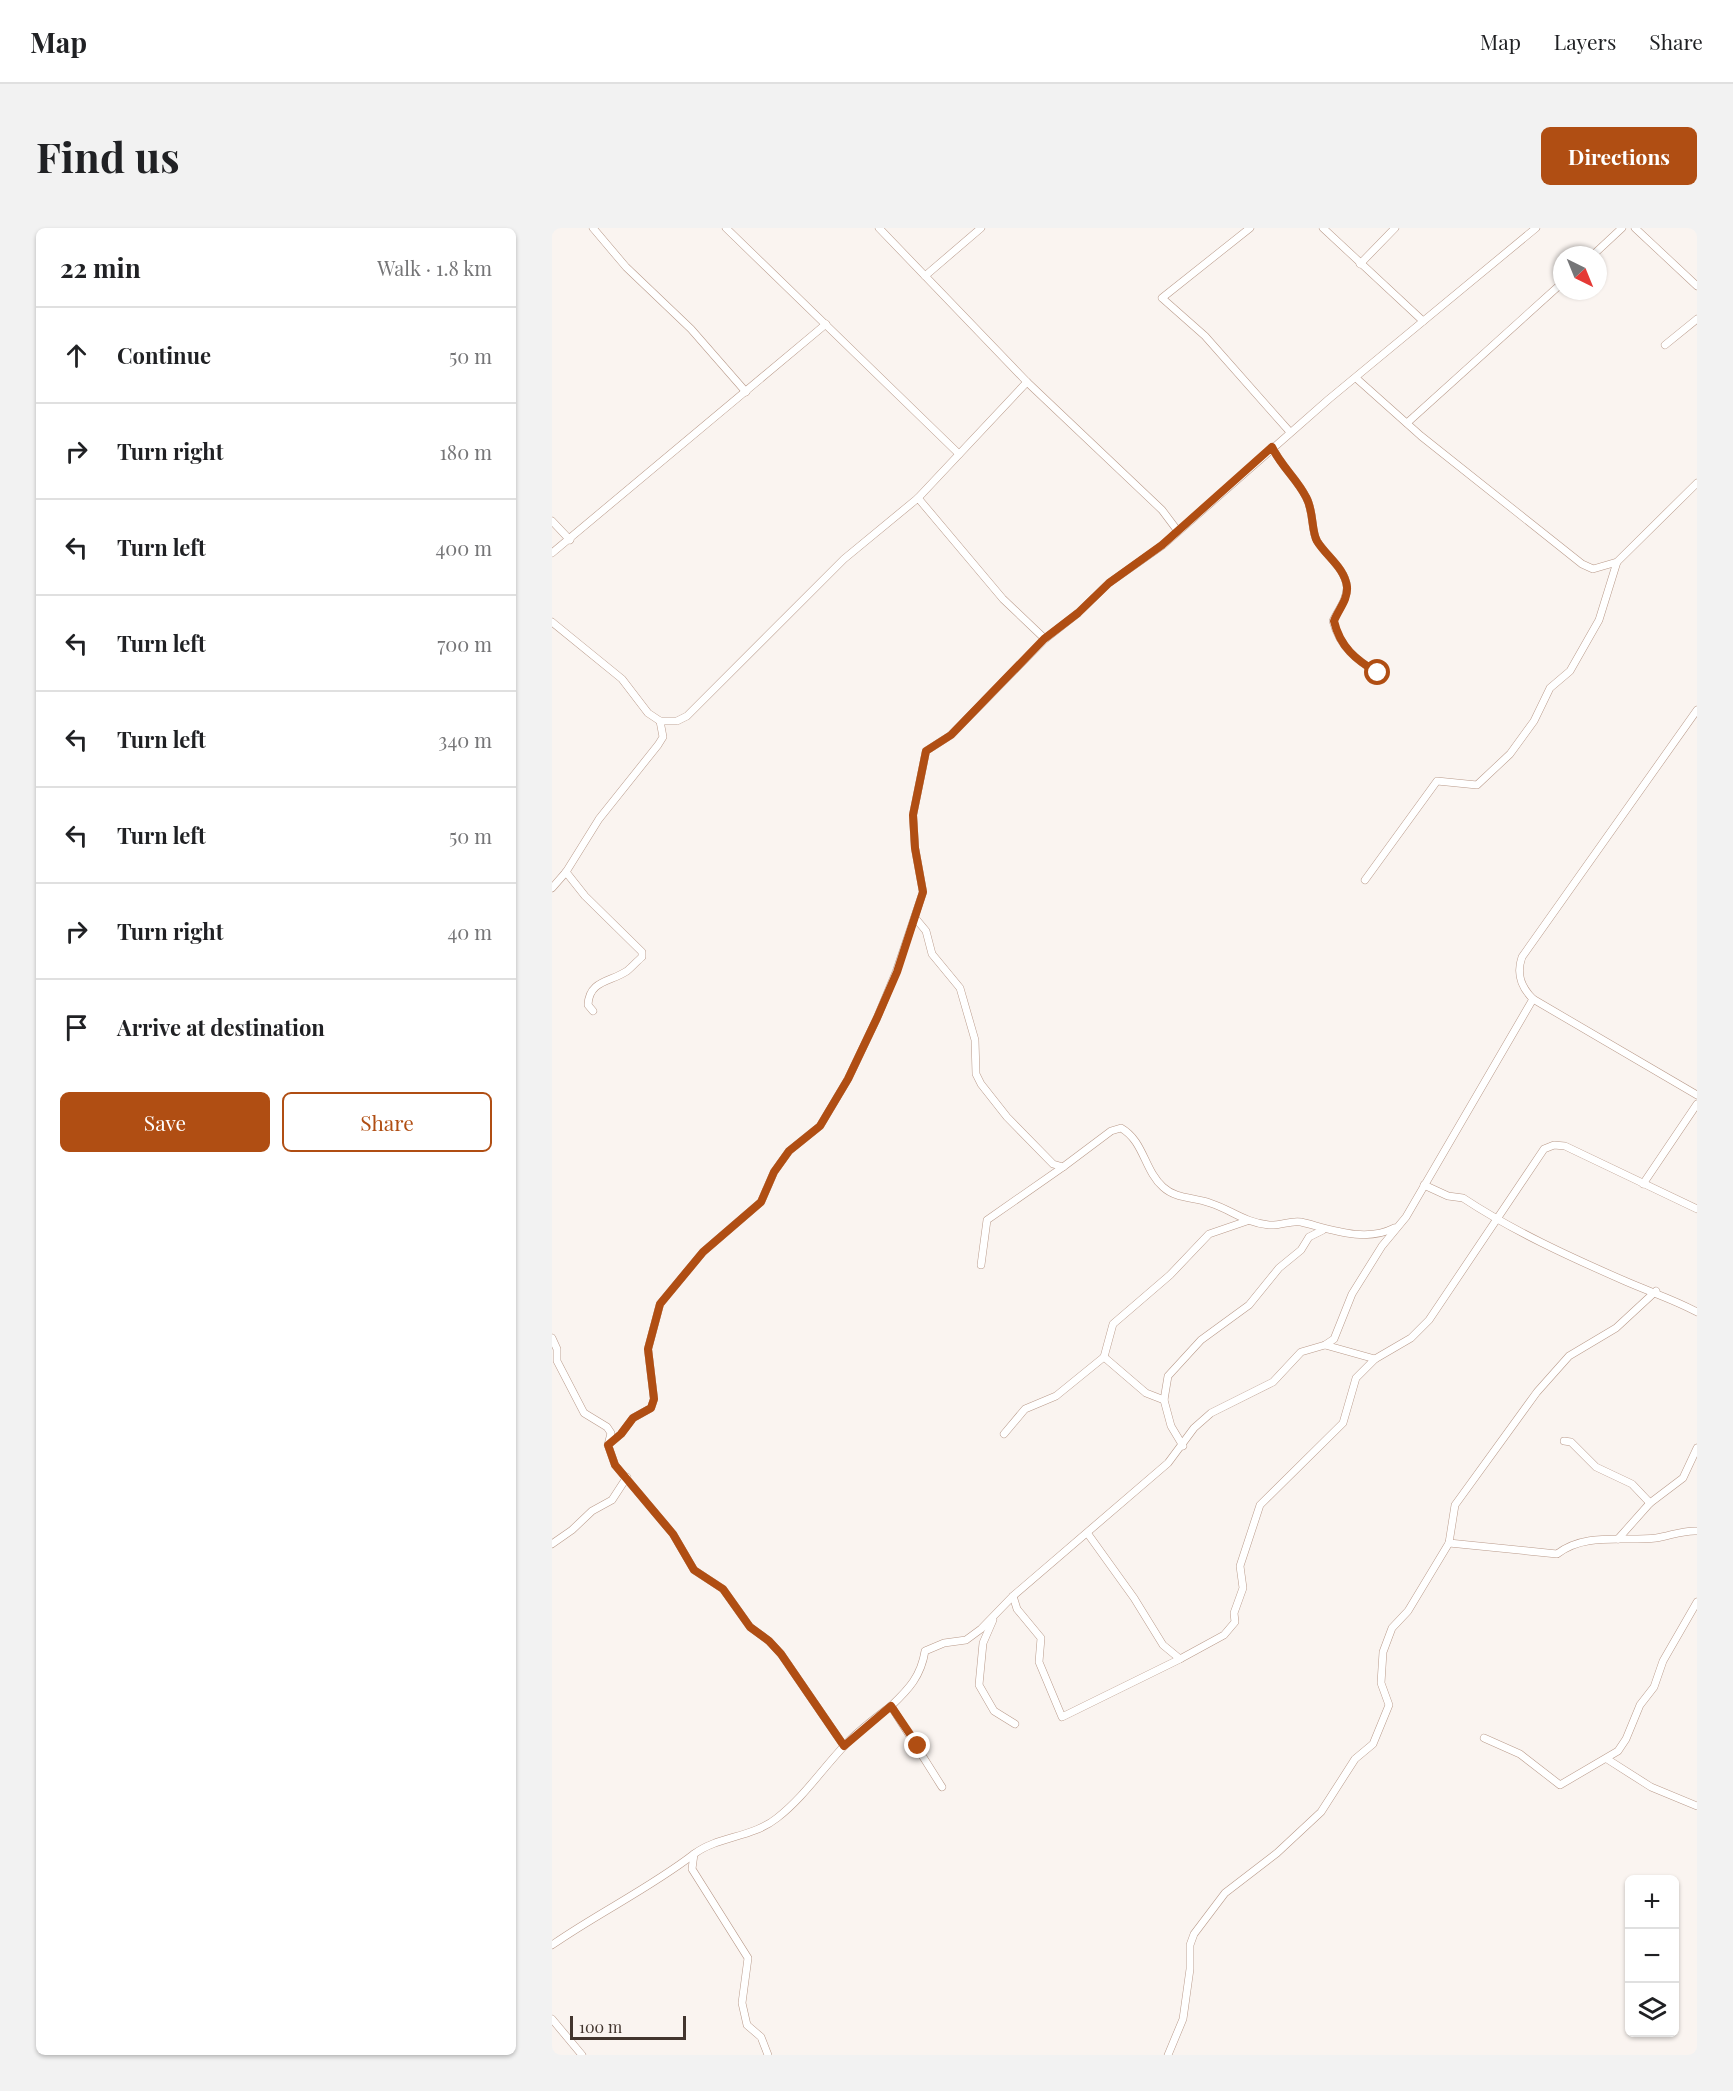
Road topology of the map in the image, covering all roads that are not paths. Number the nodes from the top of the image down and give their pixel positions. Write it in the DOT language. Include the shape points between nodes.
graph roads {
  1 [pos="593,228"];
  2 [pos="726,228"];
  3 [pos="879,228"];
  4 [pos="981,228"];
  5 [pos="1250,228"];
  6 [pos="1323,228"];
  7 [pos="1395,228"];
  8 [pos="1536,228"];
  9 [pos="1622,228"];
  10 [pos="1635,228"];
  11 [pos="1603,246"];
  12 [pos="1360,264"];
  13 [pos="925,276"];
  14 [pos="1697,286"];
  15 [pos="1553,291"];
  16 [pos="1697,319"];
  17 [pos="1423,321"];
  18 [pos="826,324"];
  19 [pos="1665,345"];
  20 [pos="1356,378"];
  21 [pos="1027,382"];
  22 [pos="746,392"];
  23 [pos="1407,423"];
  24 [pos="1290,432"];
  25 [pos="1272,447"];
  26 [pos="959,454"];
  27 [pos="1697,483"];
  28 [pos="918,498"];
  29 [pos="552,521"];
  30 [pos="1177,530"];
  31 [pos="570,540"];
  32 [pos="552,553"];
  33 [pos="1617,562"];
  34 [pos="552,622"];
  35 [pos="1044,639"];
  36 [pos="1378,673"];
  37 [pos="1697,710"];
  38 [pos="660,721"];
  39 [pos="566,872"];
  40 [pos="1365,880"];
  41 [pos="552,888"];
  42 [pos="916,920"];
  43 [pos="1533,999"];
  44 [pos="593,1011"];
  45 [pos="1697,1095"];
  46 [pos="1697,1104"];
  47 [pos="1063,1167"];
  48 [pos="1643,1184"];
  49 [pos="1424,1185"];
  50 [pos="1697,1209"];
  51 [pos="1497,1218"];
  52 [pos="1247,1221"];
  53 [pos="1398,1225"];
  54 [pos="1323,1230"];
  55 [pos="981,1264"];
  56 [pos="1656,1292"];
  57 [pos="1697,1312"];
  58 [pos="552,1338"];
  59 [pos="1325,1345"];
  60 [pos="1104,1357"];
  61 [pos="1375,1359"];
  62 [pos="1164,1400"];
  63 [pos="1004,1434"];
  64 [pos="1564,1442"];
  65 [pos="608,1445"];
  66 [pos="1183,1446"];
  67 [pos="1697,1448"];
  68 [pos="627,1478"];
  69 [pos="1650,1503"];
  70 [pos="1697,1531"];
  71 [pos="1088,1534"];
  72 [pos="1618,1539"];
  73 [pos="1449,1543"];
  74 [pos="552,1544"];
  75 [pos="1013,1596"];
  76 [pos="1697,1602"];
  77 [pos="994,1617"];
  78 [pos="1180,1659"];
  79 [pos="891,1706"];
  80 [pos="1015,1724"];
  81 [pos="1484,1738"];
  82 [pos="844,1746"];
  83 [pos="1607,1759"];
  84 [pos="942,1787"];
  85 [pos="1697,1806"];
  86 [pos="694,1854"];
  87 [pos="552,1944"];
  88 [pos="552,2019"];
  89 [pos="582,2055"];
  90 [pos="768,2055"];
  91 [pos="1168,2055"];
  1 -- 22 [label="street"];
  2 -- 18 [label="street"];
  3 -- 13 [label="street"];
  4 -- 13 [label="street"];
  5 -- 24 [label="street" via="1162,298 1205,336"];
  6 -- 12 [label="street"];
  7 -- 12 [label="street"];
  8 -- 17 [label="street"];
  9 -- 11 [label="street"];
  10 -- 14 [label="street"];
  12 -- 17 [label="street"];
  13 -- 21 [label="street"];
  15 -- 23 [label="street"];
  16 -- 19 [label="street"];
  17 -- 20 [label="street"];
  18 -- 22 [label="street"];
  18 -- 26 [label="street"];
  20 -- 23 [label="street"];
  20 -- 24 [label="street"];
  21 -- 26 [label="street"];
  21 -- 30 [label="street" via="1150,498"];
  22 -- 31 [label="street"];
  23 -- 33 [label="street" via="1582,564 1593,569"];
  24 -- 25 [label="street"];
  25 -- 30 [label="street"];
  25 -- 36 [label="street" via="1280,464 1306,496 1314,516 1315,538 1347,584 1347,596 1334,621 1337,633 1354,659"];
  26 -- 28 [label="street"];
  27 -- 33 [label="street"];
  28 -- 35 [label="street" via="1003,599"];
  28 -- 38 [label="street" via="844,559 687,716 677,721"];
  29 -- 31 [label="street"];
  30 -- 35 [label="street"];
  31 -- 32 [label="street"];
  33 -- 40 [label="street" via="1599,620 1570,671 1550,688 1534,722 1510,754 1476,785 1437,781"];
  34 -- 38 [label="street" via="622,679 648,713"];
  35 -- 42 [label="street" via="951,735 926,751 913,815 923,892"];
  37 -- 43 [label="street" via="1522,957 1521,983"];
  38 -- 39 [label="street" via="663,737 599,819"];
  39 -- 41 [label="street"];
  39 -- 44 [label="street" via="642,952 642,957 626,971 592,989 588,1005"];
  42 -- 47 [label="street" via="926,931 932,954 960,988 975,1040 976,1074 981,1084 1039,1150 1053,1164"];
  42 -- 65 [label="street" via="877,1018 820,1126 789,1151 774,1172 761,1202 703,1252 660,1304 648,1349 654,1399 651,1408 633,1418"];
  43 -- 45 [label="street"];
  43 -- 49 [label="street"];
  46 -- 48 [label="street"];
  47 -- 52 [label="street" via="1111,1131 1121,1128 1138,1143 1151,1174 1164,1188 1178,1196 1210,1203"];
  47 -- 55 [label="street" via="987,1220"];
  48 -- 50 [label="street"];
  48 -- 51 [label="street" via="1565,1146 1554,1145 1544,1149"];
  49 -- 51 [label="street" via="1463,1198"];
  49 -- 53 [label="street"];
  51 -- 56 [label="street" via="1563,1253"];
  51 -- 61 [label="street" via="1429,1320 1411,1338"];
  52 -- 54 [label="street" via="1273,1225 1298,1221"];
  52 -- 60 [label="street" via="1209,1234 1170,1275 1113,1324"];
  53 -- 54 [label="street" via="1383,1233"];
  53 -- 59 [label="street" via="1352,1294 1339,1331"];
  54 -- 62 [label="street" via="1309,1237 1302,1250 1279,1268 1249,1305 1201,1340 1168,1376"];
  56 -- 57 [label="street"];
  56 -- 73 [label="street" via="1616,1328 1569,1356 1537,1392 1455,1505"];
  58 -- 65 [label="street" via="563,1377 584,1413 611,1433"];
  59 -- 61 [label="street"];
  59 -- 66 [label="street" via="1301,1352 1272,1382 1211,1413 1194,1428"];
  60 -- 62 [label="street" via="1146,1393"];
  60 -- 63 [label="street" via="1056,1396 1025,1408"];
  61 -- 78 [label="street" via="1356,1378 1343,1423 1260,1505 1240,1566 1243,1588 1234,1613 1235,1622 1224,1635"];
  62 -- 66 [label="street" via="1171,1426"];
  64 -- 69 [label="street" via="1572,1442 1596,1467 1632,1484"];
  65 -- 68 [label="street" via="615,1465"];
  66 -- 71 [label="street"];
  67 -- 69 [label="street" via="1683,1478"];
  68 -- 74 [label="street" via="612,1500"];
  68 -- 82 [label="street" via="673,1534 694,1570 723,1589 750,1627 781,1654"];
  69 -- 72 [label="street"];
  70 -- 72 [label="street"];
  71 -- 75 [label="street"];
  71 -- 78 [label="street" via="1163,1645"];
  72 -- 73 [label="street" via="1588,1540 1557,1554"];
  73 -- 91 [label="street" via="1408,1611 1392,1628 1383,1652 1381,1683 1389,1705 1373,1744 1355,1759 1305,1829 1225,1893 1194,1934 1183,2019"];
  75 -- 77 [label="street"];
  75 -- 78 [label="street" via="1017,1609 1041,1638 1039,1662 1062,1717"];
  76 -- 83 [label="street" via="1663,1661 1654,1687 1633,1718 1626,1739"];
  77 -- 79 [label="street" via="966,1640 944,1643 926,1652 922,1670 909,1690"];
  77 -- 80 [label="street" via="983,1643 979,1685 994,1711"];
  79 -- 82 [label="street"];
  79 -- 84 [label="street"];
  81 -- 83 [label="street" via="1520,1754 1560,1785"];
  82 -- 86 [label="street" via="796,1802 774,1820 744,1836 708,1843"];
  83 -- 85 [label="street" via="1651,1787"];
  86 -- 87 [label="street"];
  86 -- 90 [label="street" via="692,1869 748,1958 742,2003 747,2025 760,2037"];
  88 -- 89 [label="street"];
}
